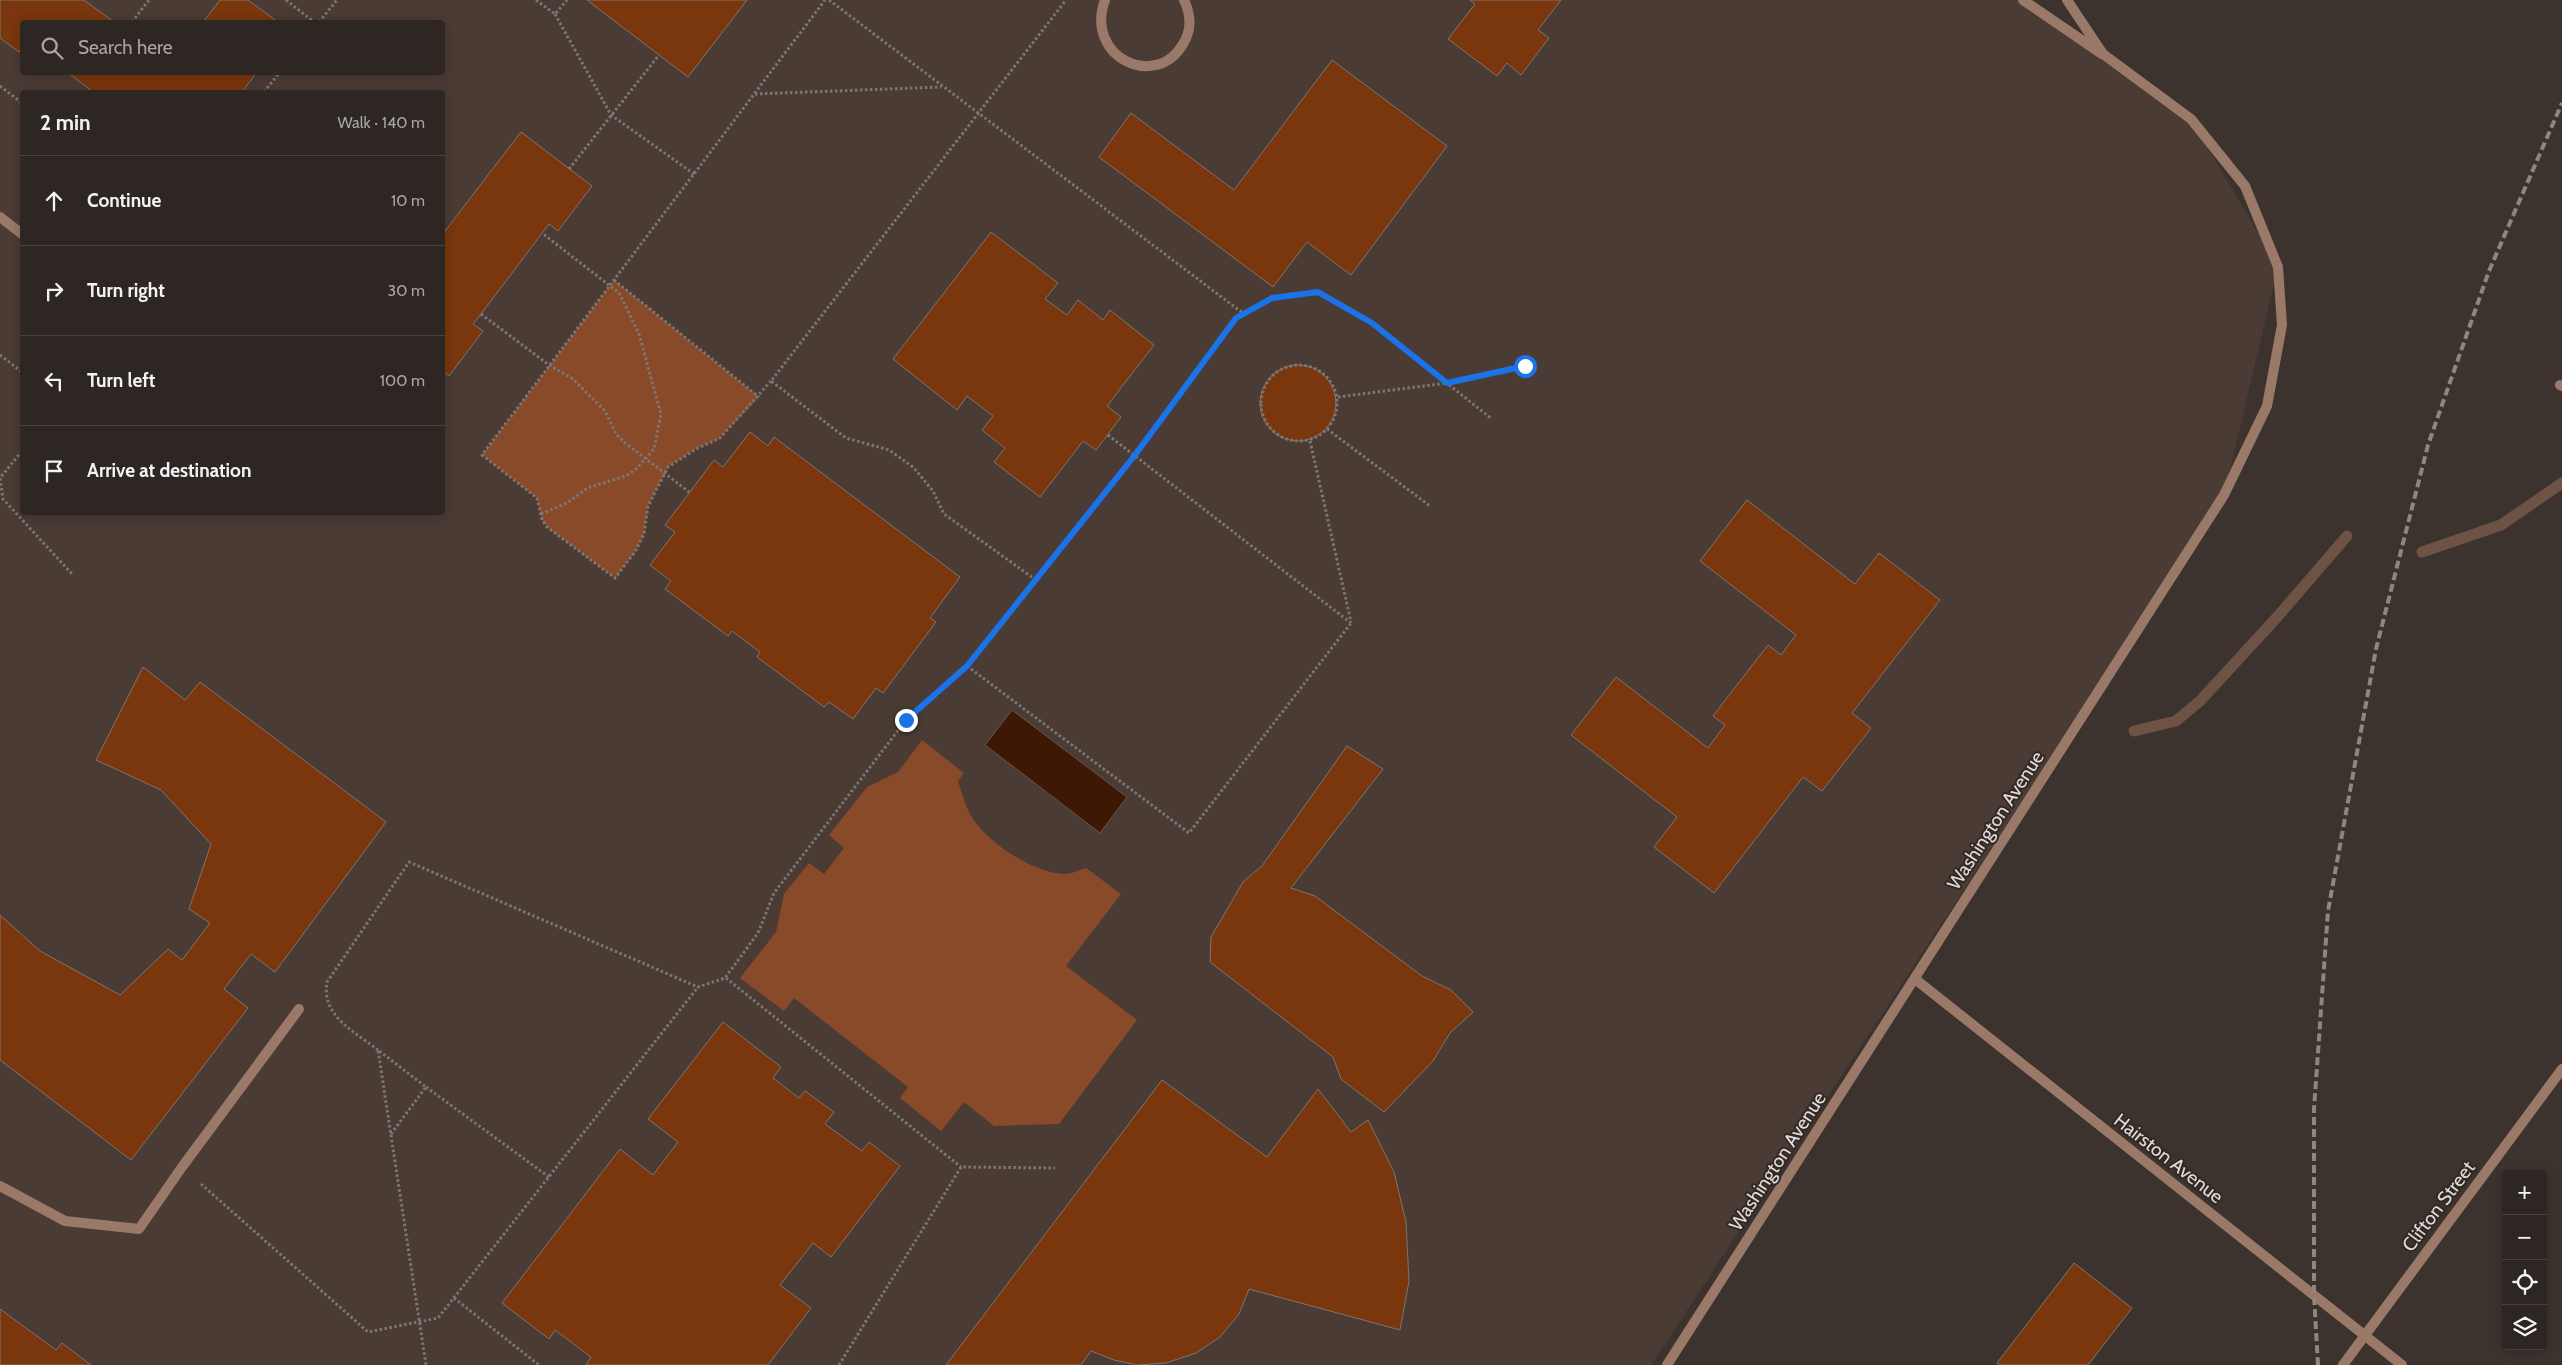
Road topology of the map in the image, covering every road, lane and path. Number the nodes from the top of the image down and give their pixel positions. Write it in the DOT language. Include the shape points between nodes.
graph roads {
  1 [pos="149,0"];
  2 [pos="286,0"];
  3 [pos="337,0"];
  4 [pos="536,0"];
  5 [pos="566,0"];
  6 [pos="825,0"];
  7 [pos="829,0"];
  8 [pos="1066,0"];
  9 [pos="1106,0"];
  10 [pos="1184,0"];
  11 [pos="2023,0"];
  12 [pos="2067,0"];
  13 [pos="555,14"];
  14 [pos="134,20"];
  15 [pos="311,20"];
  16 [pos="321,20"];
  17 [pos="2103,54"];
  18 [pos="659,55"];
  19 [pos="278,75"];
  20 [pos="0,86"];
  21 [pos="941,87"];
  22 [pos="266,90"];
  23 [pos="754,94"];
  24 [pos="20,101"];
  25 [pos="976,114"];
  26 [pos="611,115"];
  27 [pos="569,169"];
  28 [pos="694,174"];
  29 [pos="0,216"];
  30 [pos="20,232"];
  31 [pos="542,233"];
  32 [pos="614,280"];
  33 [pos="609,285"];
  34 [pos="480,314"];
  35 [pos="1244,314"];
  36 [pos="0,355"];
  37 [pos="549,365"];
  38 [pos="1525,366"];
  39 [pos="20,370"];
  40 [pos="771,381"];
  41 [pos="1447,383"];
  42 [pos="759,396"];
  43 [pos="1338,398"];
  44 [pos="1492,419"];
  45 [pos="1327,429"];
  46 [pos="1108,435"];
  47 [pos="1310,441"];
  48 [pos="20,453"];
  49 [pos="1135,455"];
  50 [pos="647,459"];
  51 [pos="665,473"];
  52 [pos="0,478"];
  53 [pos="689,492"];
  54 [pos="1430,506"];
  55 [pos="541,514"];
  56 [pos="73,575"];
  57 [pos="1036,580"];
  58 [pos="1351,623"];
  59 [pos="967,666"];
  60 [pos="725,978"];
  61 [pos="1914,978"];
  62 [pos="698,988"];
  63 [pos="298,1009"];
  64 [pos="378,1050"];
  65 [pos="2562,1069"];
  66 [pos="426,1086"];
  67 [pos="391,1134"];
  68 [pos="182,1167"];
  69 [pos="960,1167"];
  70 [pos="1055,1168"];
  71 [pos="549,1177"];
  72 [pos="0,1186"];
  73 [pos="454,1298"];
  74 [pos="420,1322"];
  75 [pos="2364,1334"];
  76 [pos="426,1365"];
  77 [pos="540,1365"];
  78 [pos="839,1365"];
  79 [pos="1667,1365"];
  80 [pos="2343,1365"];
  81 [pos="2402,1365"];
  1 -- 14 [label="path"];
  2 -- 15 [label="path"];
  3 -- 16 [label="path"];
  4 -- 13 [label="path"];
  5 -- 13 [label="path"];
  6 -- 23 [label="path"];
  7 -- 21 [label="path"];
  8 -- 25 [label="path"];
  9 -- 10 [label="street" via="1100,14 1106,43 1128,63 1142,66 1156,65 1180,50 1190,24 1189,9"];
  11 -- 17 [label="street, Washington Avenue"];
  12 -- 17 [label="street"];
  13 -- 26 [label="path"];
  17 -- 61 [label="street, Washington Avenue" via="2191,119 2245,186 2278,267 2282,325 2267,406 2224,495"];
  18 -- 26 [label="path"];
  19 -- 22 [label="path"];
  20 -- 24 [label="path"];
  21 -- 23 [label="path"];
  21 -- 25 [label="path"];
  23 -- 28 [label="path"];
  25 -- 35 [label="path"];
  25 -- 40 [label="path"];
  26 -- 27 [label="path"];
  26 -- 28 [label="path"];
  28 -- 32 [label="path"];
  29 -- 30 [label="street"];
  31 -- 33 [label="path"];
  32 -- 33 [label="path"];
  32 -- 42 [label="path"];
  33 -- 37 [label="path"];
  33 -- 50 [label="path" via="619,293 636,324 644,360 660,401 660,428 654,449"];
  34 -- 37 [label="path"];
  35 -- 41 [label="path" via="1272,298 1318,292 1372,323"];
  35 -- 49 [label="path" via="1236,318"];
  36 -- 39 [label="path"];
  37 -- 50 [label="path" via="573,379 604,411 620,438"];
  37 -- 55 [label="path" via="482,455 531,492 537,498"];
  38 -- 41 [label="path"];
  40 -- 42 [label="path"];
  40 -- 57 [label="path" via="846,438 889,450 902,459 933,491 944,514"];
  41 -- 43 [label="path"];
  41 -- 44 [label="path"];
  42 -- 51 [label="path" via="720,438 683,457"];
  43 -- 45 [label="path" via="1338,410"];
  43 -- 47 [label="path" via="1325,375 1314,368 1302,366 1278,371 1262,390 1262,414 1268,426 1289,439"];
  45 -- 47 [label="path"];
  45 -- 54 [label="path"];
  46 -- 49 [label="path"];
  47 -- 58 [label="path"];
  48 -- 52 [label="path"];
  49 -- 57 [label="path"];
  49 -- 58 [label="path"];
  50 -- 51 [label="path"];
  50 -- 55 [label="path" via="626,476 587,488 567,503"];
  51 -- 53 [label="path"];
  51 -- 55 [label="path" via="648,506 644,534 615,578 547,527"];
  52 -- 56 [label="path" via="3,499"];
  57 -- 59 [label="path"];
  58 -- 59 [label="path" via="1189,833"];
  59 -- 60 [label="path" via="906,720 774,893 761,928"];
  60 -- 62 [label="path"];
  60 -- 69 [label="path"];
  61 -- 75 [label="street, Hairston Avenue"];
  61 -- 79 [label="street, Washington Avenue"];
  62 -- 64 [label="path" via="409,862 327,982 325,992 332,1012"];
  62 -- 71 [label="path"];
  63 -- 68 [label="street"];
  64 -- 66 [label="path"];
  64 -- 67 [label="path"];
  65 -- 75 [label="street, Clifton Street"];
  66 -- 67 [label="path"];
  66 -- 71 [label="path"];
  67 -- 74 [label="path"];
  68 -- 72 [label="street" via="139,1230 65,1221"];
  68 -- 74 [label="path" via="368,1332"];
  69 -- 70 [label="path"];
  69 -- 78 [label="path"];
  71 -- 73 [label="path"];
  73 -- 74 [label="path" via="438,1318"];
  73 -- 77 [label="path"];
  74 -- 76 [label="path"];
  75 -- 80 [label="street, Clifton Street"];
  75 -- 81 [label="street, Hairston Avenue"];
}
